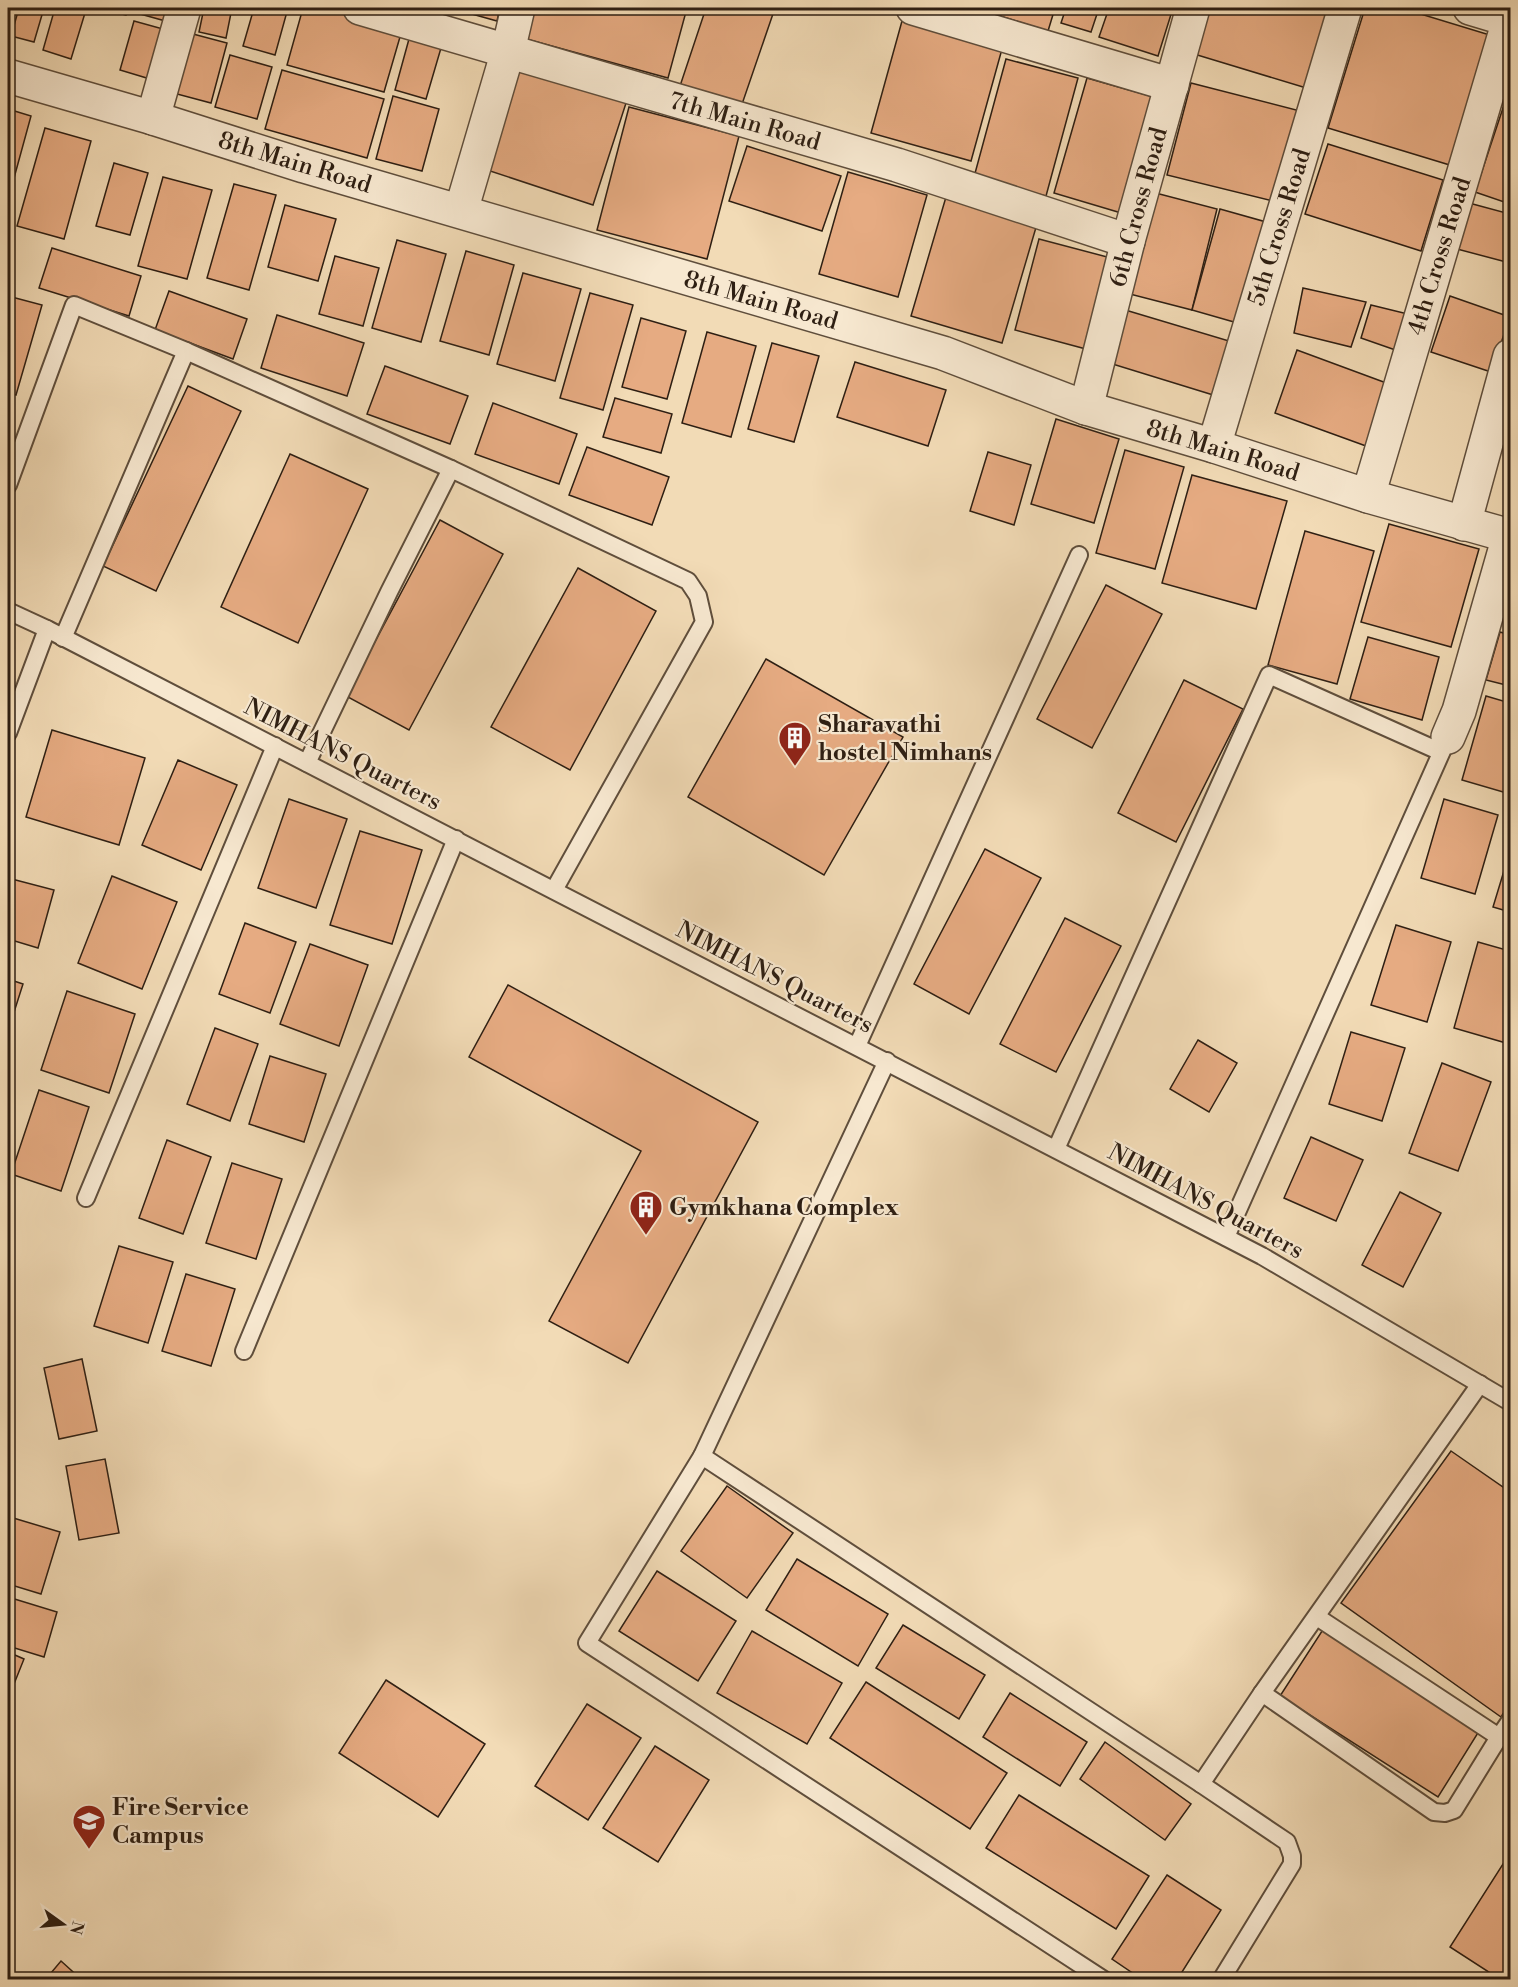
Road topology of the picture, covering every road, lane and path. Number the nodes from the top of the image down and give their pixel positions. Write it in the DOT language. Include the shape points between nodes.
graph roads {
  1 [pos="184,8"];
  2 [pos="360,8"];
  3 [pos="518,8"];
  4 [pos="913,8"];
  5 [pos="1193,8"];
  6 [pos="1345,8"];
  7 [pos="1470,8"];
  8 [pos="1510,18"];
  9 [pos="508,51"];
  10 [pos="8,76"];
  11 [pos="1172,85"];
  12 [pos="153,118"];
  13 [pos="461,211"];
  14 [pos="1128,241"];
  15 [pos="186,351"];
  16 [pos="1510,356"];
  17 [pos="1086,408"];
  18 [pos="1214,446"];
  19 [pos="451,469"];
  20 [pos="8,485"];
  21 [pos="1368,495"];
  22 [pos="1464,524"];
  23 [pos="1510,536"];
  24 [pos="1079,555"];
  25 [pos="8,611"];
  26 [pos="47,629"];
  27 [pos="63,638"];
  28 [pos="8,733"];
  29 [pos="1445,744"];
  30 [pos="275,746"];
  31 [pos="307,763"];
  32 [pos="456,839"];
  33 [pos="554,890"];
  34 [pos="857,1046"];
  35 [pos="887,1061"];
  36 [pos="1056,1149"];
  37 [pos="86,1198"];
  38 [pos="1226,1237"];
  39 [pos="244,1351"];
  40 [pos="1480,1384"];
  41 [pos="1510,1402"];
  42 [pos="702,1456"];
  43 [pos="1317,1617"];
  44 [pos="1262,1693"];
  45 [pos="1510,1721"];
  46 [pos="1499,1737"];
  47 [pos="1201,1784"];
  48 [pos="1104,1980"];
  49 [pos="1221,1980"];
  1 -- 12 [label="street"];
  2 -- 9 [label="street, 7th Main Road"];
  3 -- 9 [label="street"];
  4 -- 11 [label="street"];
  5 -- 11 [label="street, 6th Cross Road"];
  6 -- 18 [label="street, 5th Cross Road"];
  7 -- 8 [label="street"];
  8 -- 21 [label="street, 4th Cross Road"];
  9 -- 13 [label="street"];
  9 -- 14 [label="street, 7th Main Road" via="897,165"];
  10 -- 12 [label="street, 8th Main Road"];
  11 -- 14 [label="street, 6th Cross Road"];
  12 -- 13 [label="street, 8th Main Road"];
  13 -- 17 [label="street, 8th Main Road" via="943,353"];
  14 -- 17 [label="street, 6th Cross Road"];
  15 -- 19 [label="lane"];
  15 -- 20 [label="lane" via="74,305"];
  15 -- 27 [label="lane"];
  16 -- 22 [label="street"];
  17 -- 18 [label="street, 8th Main Road"];
  18 -- 21 [label="street, 8th Main Road"];
  19 -- 31 [label="lane"];
  19 -- 33 [label="lane" via="688,581 698,596 704,622"];
  21 -- 22 [label="street, 8th Main Road"];
  22 -- 23 [label="street, 8th Main Road"];
  23 -- 29 [label="street" via="1459,711"];
  24 -- 34 [label="lane"];
  25 -- 26 [label="lane, NIMHANS Quarters"];
  26 -- 27 [label="lane, NIMHANS Quarters"];
  26 -- 28 [label="lane"];
  27 -- 30 [label="lane, NIMHANS Quarters"];
  29 -- 36 [label="lane" via="1269,675"];
  29 -- 38 [label="lane"];
  30 -- 31 [label="lane, NIMHANS Quarters"];
  30 -- 37 [label="lane"];
  31 -- 32 [label="lane, NIMHANS Quarters"];
  32 -- 33 [label="lane, NIMHANS Quarters"];
  32 -- 39 [label="lane"];
  33 -- 34 [label="lane, NIMHANS Quarters"];
  34 -- 35 [label="lane, NIMHANS Quarters"];
  35 -- 36 [label="lane, NIMHANS Quarters"];
  35 -- 42 [label="lane"];
  36 -- 38 [label="lane, NIMHANS Quarters"];
  38 -- 40 [label="lane, NIMHANS Quarters"];
  40 -- 41 [label="lane, NIMHANS Quarters"];
  40 -- 43 [label="lane"];
  42 -- 47 [label="lane"];
  42 -- 48 [label="lane" via="587,1643"];
  43 -- 44 [label="lane"];
  43 -- 46 [label="lane"];
  44 -- 46 [label="lane" via="1434,1812 1454,1809"];
  44 -- 47 [label="lane"];
  45 -- 46 [label="lane"];
  47 -- 49 [label="lane" via="1287,1842 1292,1856 1292,1864"];
}
